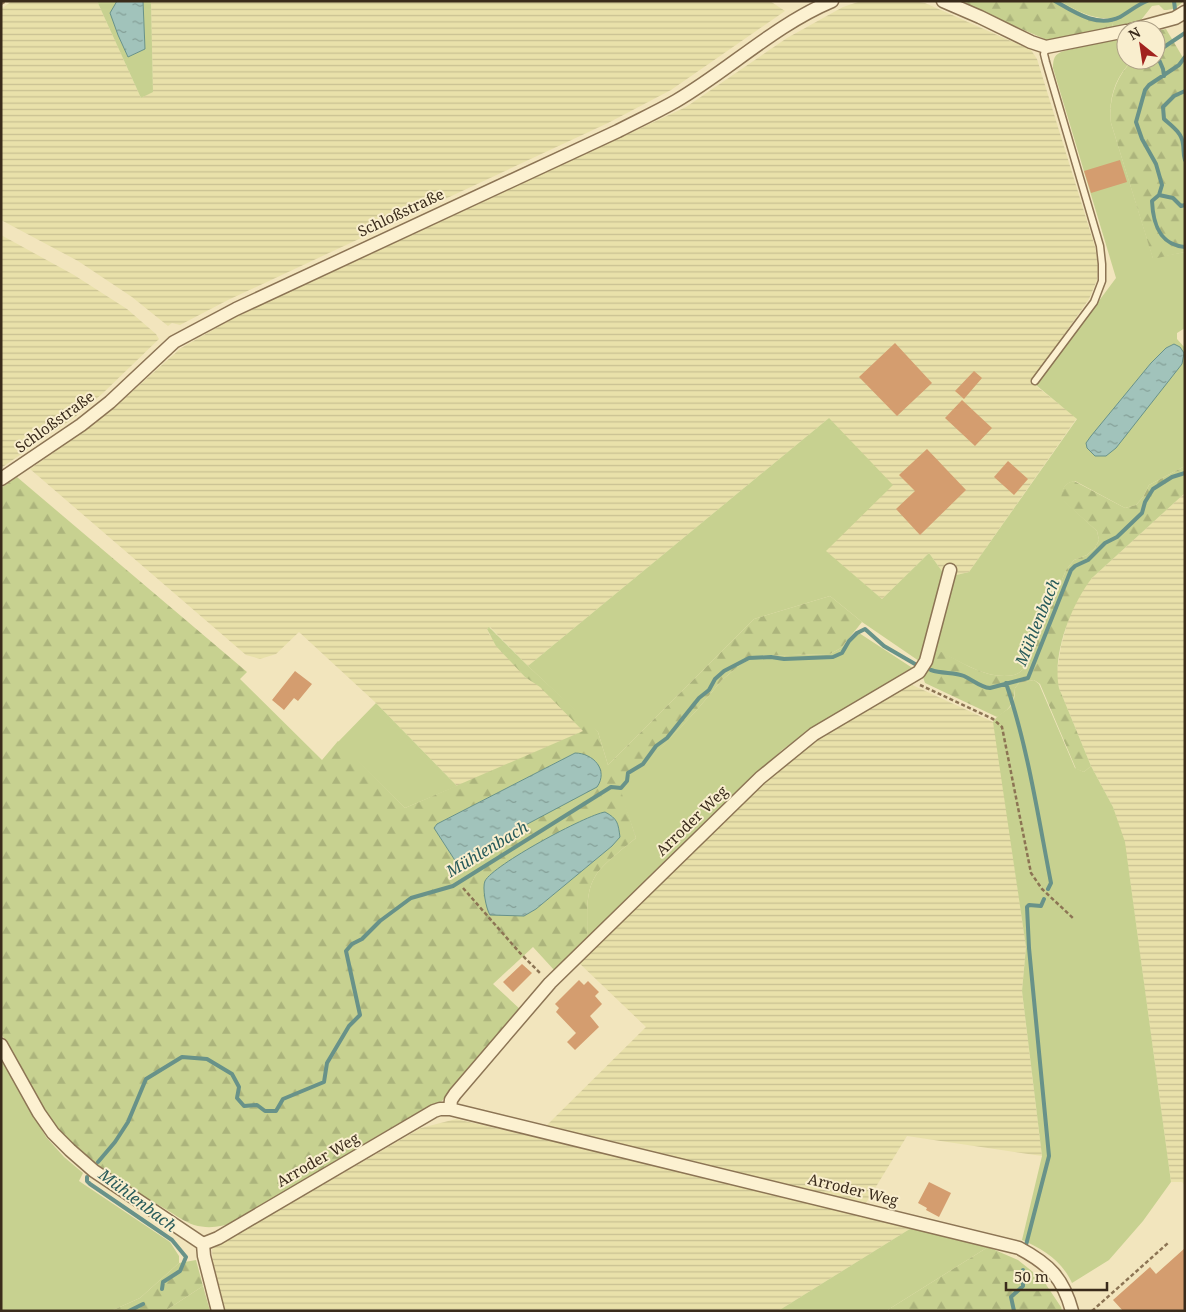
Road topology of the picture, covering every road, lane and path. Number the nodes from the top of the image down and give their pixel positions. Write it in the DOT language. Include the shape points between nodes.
graph roads {
  1 [pos="6,1"];
  2 [pos="832,1"];
  3 [pos="943,1"];
  4 [pos="1,4"];
  5 [pos="1185,12"];
  6 [pos="1166,20"];
  7 [pos="1116,33"];
  8 [pos="1046,47"];
  9 [pos="1035,381"];
  10 [pos="1,479"];
  11 [pos="950,570"];
  12 [pos="913,676"];
  13 [pos="463,888"];
  14 [pos="1074,919"];
  15 [pos="550,983"];
  16 [pos="1,1045"];
  17 [pos="450,1109"];
  18 [pos="1168,1243"];
  19 [pos="203,1244"];
  20 [pos="218,1311"];
  21 [pos="1072,1311"];
  22 [pos="1092,1311"];
  1 -- 4 [label="path"];
  2 -- 10 [label="street, Schloßstraße" via="782,29 676,101 236,308 174,342 81,425"];
  3 -- 8 [label="street"];
  5 -- 6 [label="street"];
  7 -- 8 [label="street"];
  8 -- 9 [label="lane" via="1046,62 1100,246 1102,281 1094,302"];
  11 -- 12 [label="street, Arroder Weg" via="926,661"];
  12 -- 14 [label="path" via="924,687 993,719 1002,727 1031,873 1042,889"];
  12 -- 15 [label="street, Arroder Weg" via="814,734 786,756"];
  13 -- 15 [label="path"];
  15 -- 17 [label="street, Arroder Weg" via="455,1094"];
  16 -- 19 [label="street" via="39,1113 70,1150 94,1172"];
  17 -- 19 [label="street, Arroder Weg" via="434,1111"];
  17 -- 21 [label="street, Arroder Weg" via="1019,1248 1055,1273 1065,1289"];
  18 -- 22 [label="path"];
  19 -- 20 [label="street"];
}
